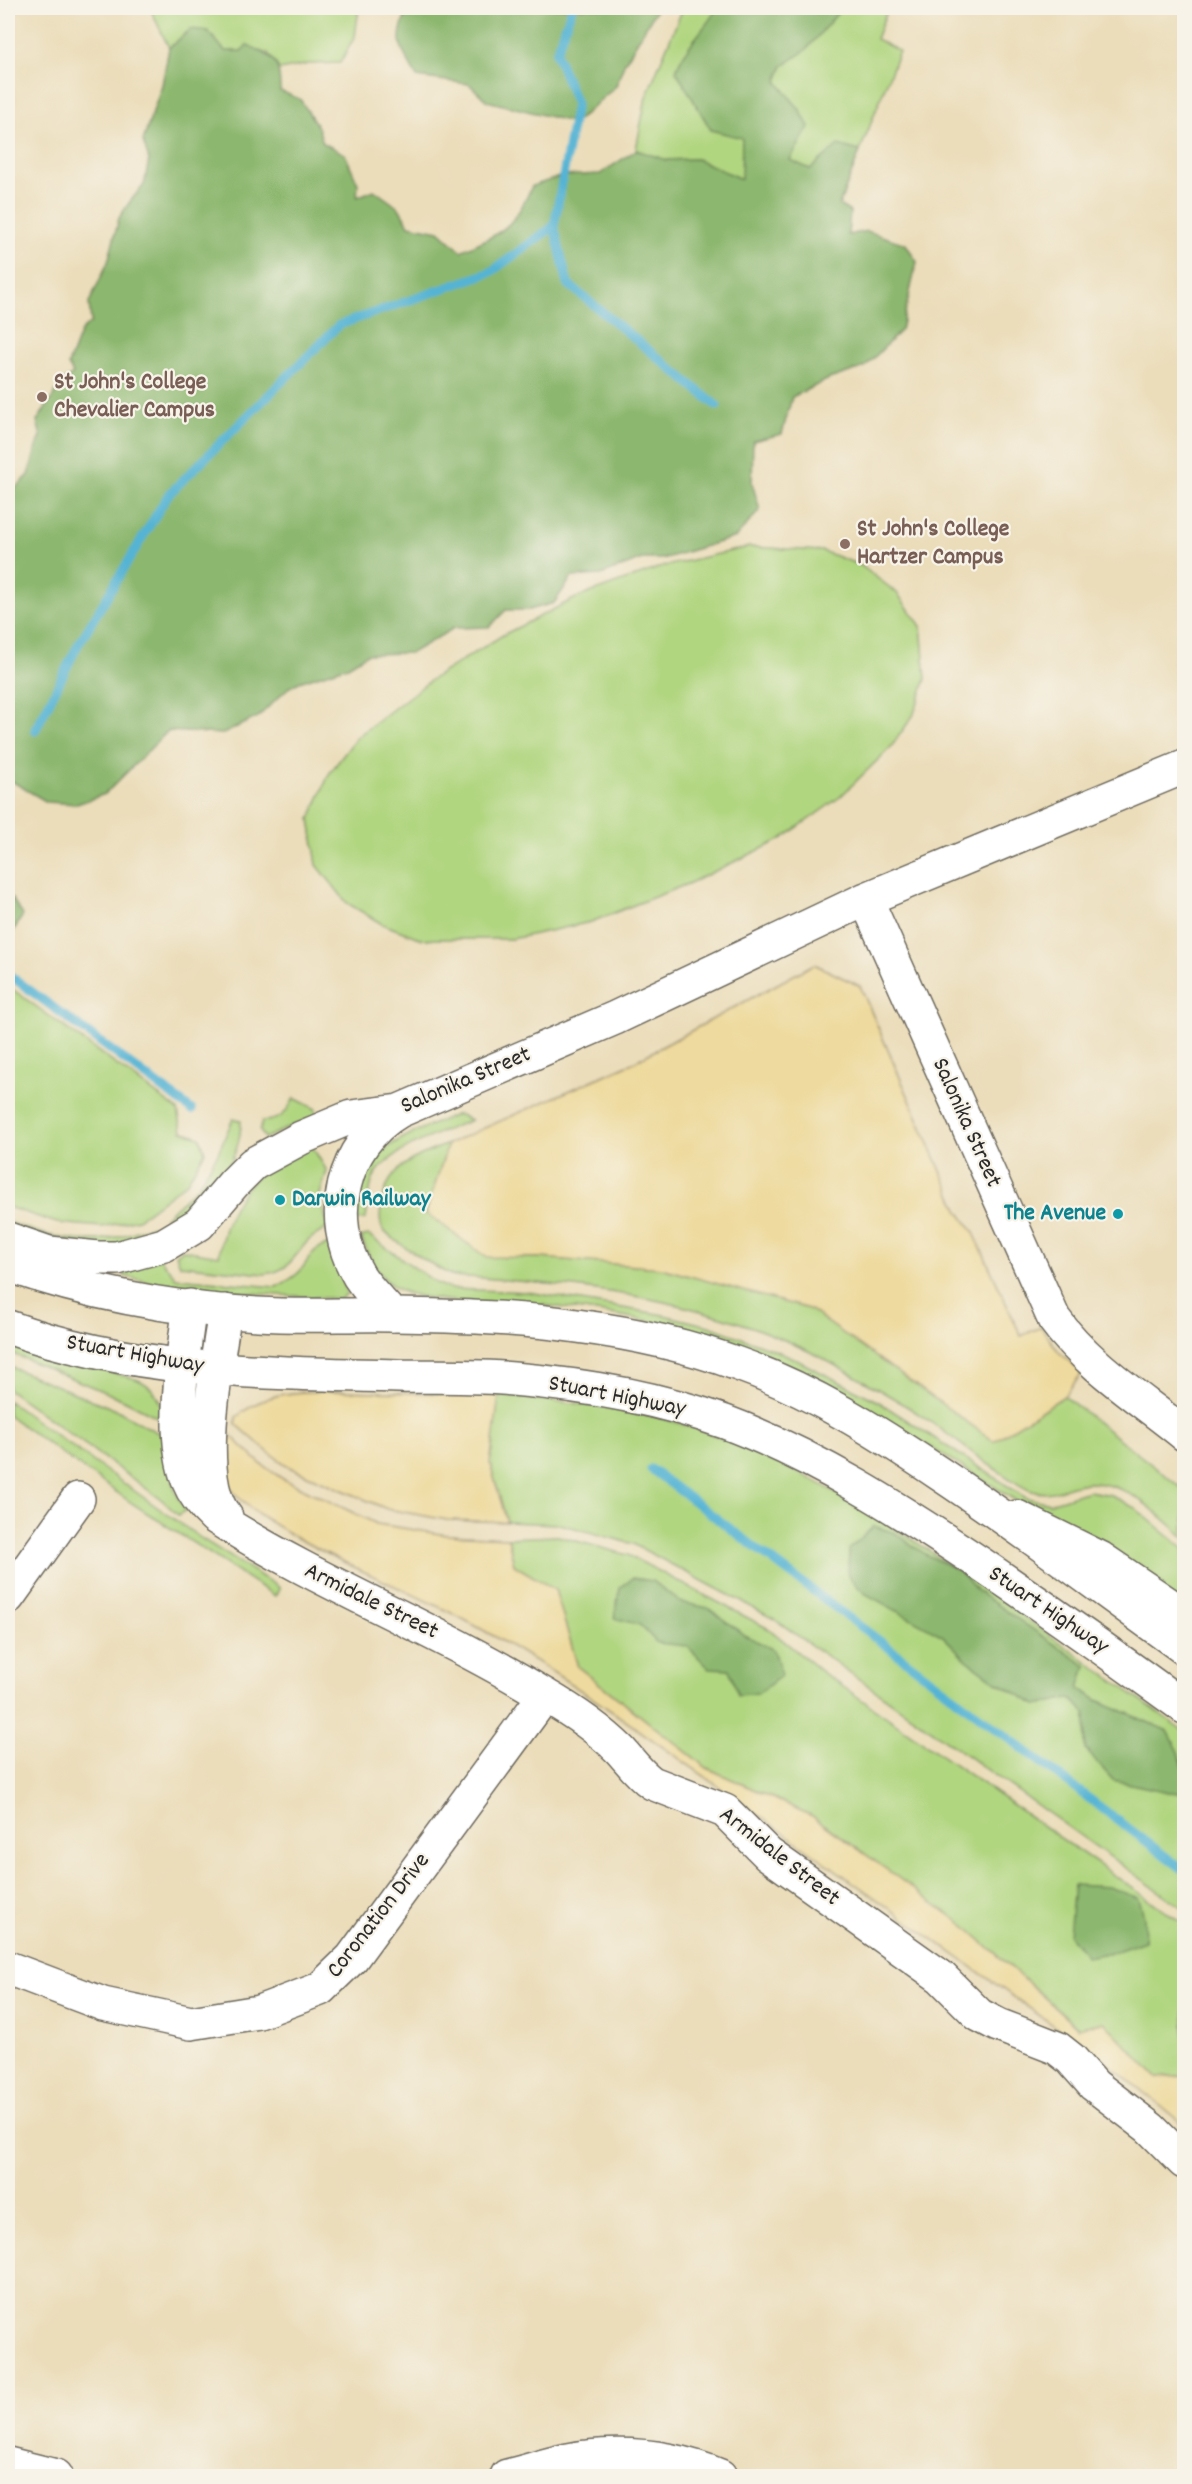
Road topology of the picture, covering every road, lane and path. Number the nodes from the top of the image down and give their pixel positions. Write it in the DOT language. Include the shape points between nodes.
graph roads {
  1 [pos="1185,767"];
  2 [pos="866,899"];
  3 [pos="399,1111"];
  4 [pos="8,1239"];
  5 [pos="8,1265"];
  6 [pos="190,1306"];
  7 [pos="225,1311"];
  8 [pos="392,1315"];
  9 [pos="8,1327"];
  10 [pos="181,1366"];
  11 [pos="216,1369"];
  12 [pos="1185,1434"];
  13 [pos="975,1497"];
  14 [pos="78,1499"];
  15 [pos="252,1540"];
  16 [pos="8,1597"];
  17 [pos="1185,1615"];
  18 [pos="1185,1648"];
  19 [pos="545,1695"];
  20 [pos="1185,1707"];
  21 [pos="8,1968"];
  22 [pos="1185,2162"];
  23 [pos="8,2464"];
  24 [pos="56,2476"];
  25 [pos="507,2476"];
  26 [pos="720,2476"];
  1 -- 2 [label="main road, Salonika Street"];
  2 -- 3 [label="main road, Salonika Street" via="615,1018"];
  2 -- 12 [label="main road, Salonika Street" via="1054,1319 1093,1361"];
  3 -- 4 [label="main road, Salonika Street" via="351,1117 263,1157 242,1174 199,1224 183,1236 149,1250 117,1258 74,1257"];
  3 -- 8 [label="main road" via="381,1124 349,1166 340,1204 344,1232 359,1276"];
  5 -- 6 [label="main road, Stuart Highway" via="72,1286"];
  6 -- 7 [label="main road, Stuart Highway"];
  6 -- 10 [label="main road, Armidale Street"];
  7 -- 8 [label="main road, Stuart Highway"];
  7 -- 11 [label="main road, Armidale Street"];
  8 -- 13 [label="main road, Stuart Highway" via="575,1325 684,1346 739,1364 847,1414"];
  9 -- 10 [label="main road, Stuart Highway" via="91,1351"];
  10 -- 11 [label="main road, Stuart Highway"];
  10 -- 15 [label="main road, Armidale Street" via="180,1440 188,1481 205,1508"];
  11 -- 15 [label="main road, Armidale Street" via="209,1445 213,1490 222,1513"];
  11 -- 20 [label="main road, Stuart Highway" via="511,1378 631,1395 726,1423 781,1446 884,1502 1077,1629"];
  13 -- 17 [label="main road, Stuart Highway" via="1100,1558"];
  13 -- 18 [label="main road, Stuart Highway"];
  14 -- 16 [label="main road"];
  15 -- 19 [label="main road, Armidale Street" via="450,1641"];
  19 -- 21 [label="main road, Coronation Drive" via="352,1958 320,1989 259,2012 190,2023 103,2004"];
  19 -- 22 [label="main road, Armidale Street" via="612,1744 652,1783 725,1811 768,1854 941,1977 979,2015 1057,2048 1094,2085 1150,2128"];
  23 -- 24 [label="main road"];
  25 -- 26 [label="main road" via="587,2457 642,2456 695,2466"];
}
